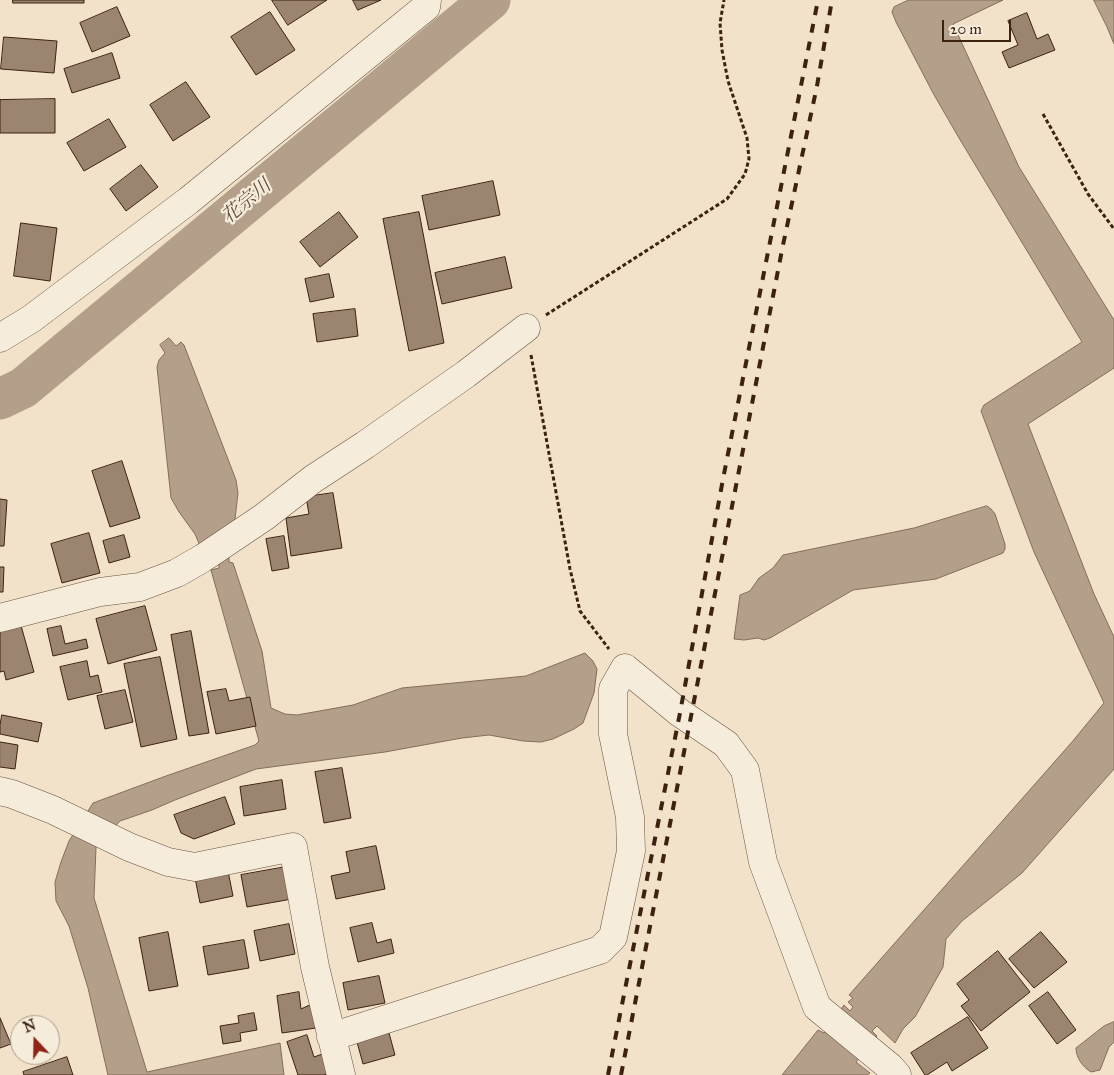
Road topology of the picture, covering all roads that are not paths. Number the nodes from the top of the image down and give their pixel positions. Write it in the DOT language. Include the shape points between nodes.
graph roads {
  1 [pos="428,0"];
  2 [pos="526,328"];
  3 [pos="0,338"];
  4 [pos="0,618"];
  5 [pos="0,791"];
  6 [pos="331,1037"];
  7 [pos="341,1075"];
  8 [pos="897,1075"];
  1 -- 3 [label="street" via="426,7 188,201 31,319"];
  2 -- 4 [label="street" via="264,517 177,573 140,587 100,592"];
  5 -- 6 [label="street" via="53,810 168,862 195,867 294,847"];
  6 -- 7 [label="street"];
  6 -- 8 [label="street" via="600,950 613,937 631,851 630,817 613,734 613,689 625,668 680,713 726,744 745,770 763,862 817,1007"];
}
